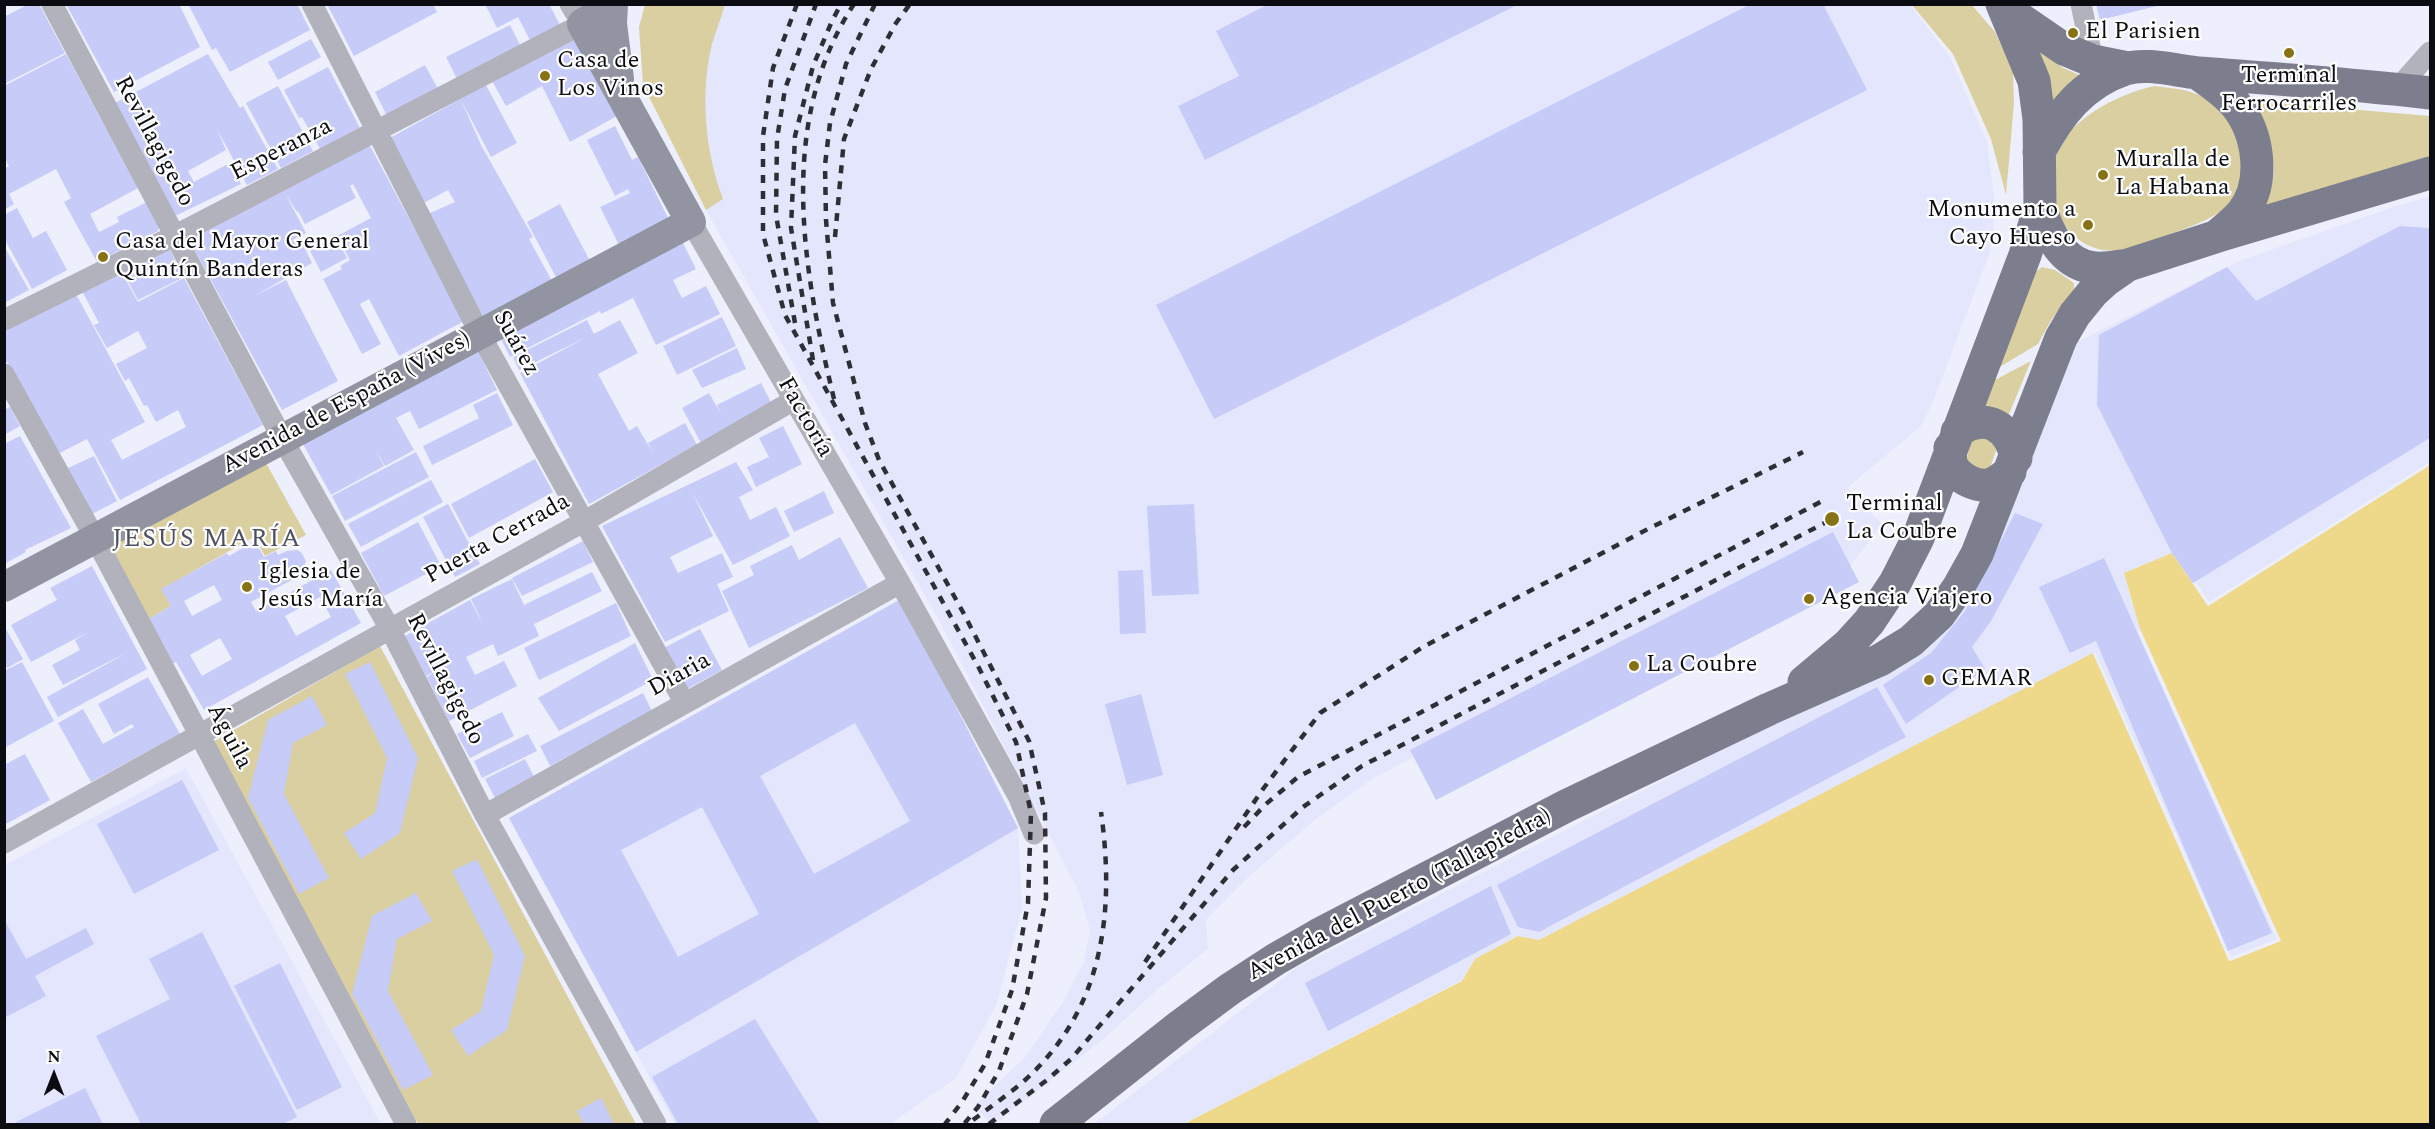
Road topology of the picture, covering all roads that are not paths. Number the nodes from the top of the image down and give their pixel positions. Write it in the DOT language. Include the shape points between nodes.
graph roads {
  1 [pos="52,4"];
  2 [pos="312,4"];
  3 [pos="2082,4"];
  4 [pos="613,5"];
  5 [pos="2003,6"];
  6 [pos="576,14"];
  7 [pos="2430,52"];
  8 [pos="2093,61"];
  9 [pos="2128,68"];
  10 [pos="2197,73"];
  11 [pos="2397,90"];
  12 [pos="2430,93"];
  13 [pos="622,97"];
  14 [pos="376,131"];
  15 [pos="2039,152"];
  16 [pos="2430,173"];
  17 [pos="2040,207"];
  18 [pos="690,222"];
  19 [pos="174,236"];
  20 [pos="2218,236"];
  21 [pos="2128,265"];
  22 [pos="4,320"];
  23 [pos="480,334"];
  24 [pos="4,375"];
  25 [pos="794,400"];
  26 [pos="282,438"];
  27 [pos="1954,440"];
  28 [pos="2013,465"];
  29 [pos="585,521"];
  30 [pos="96,540"];
  31 [pos="900,583"];
  32 [pos="4,587"];
  33 [pos="390,629"];
  34 [pos="684,702"];
  35 [pos="1769,709"];
  36 [pos="199,736"];
  37 [pos="485,815"];
  38 [pos="1034,834"];
  39 [pos="5,842"];
  40 [pos="406,1125"];
  41 [pos="656,1125"];
  42 [pos="1056,1125"];
  1 -- 19 [label="street, Revillagigedo"];
  2 -- 14 [label="street, Suárez"];
  3 -- 8 [label="street"];
  4 -- 6 [label="street"];
  4 -- 13 [label="street"];
  5 -- 8 [label="main road" via="2064,49"];
  5 -- 15 [label="main road" via="2034,81"];
  6 -- 13 [label="street, Factoría"];
  6 -- 14 [label="street, Esperanza"];
  7 -- 11 [label="street"];
  8 -- 9 [label="main road"];
  9 -- 10 [label="main road"];
  9 -- 15 [label="main road" via="2096,81 2078,96 2053,126"];
  10 -- 11 [label="main road"];
  10 -- 20 [label="main road" via="2236,105 2255,150 2256,183 2250,198"];
  11 -- 12 [label="main road"];
  13 -- 18 [label="street, Factoría"];
  14 -- 19 [label="street, Esperanza"];
  14 -- 23 [label="street, Suárez"];
  15 -- 17 [label="main road"];
  16 -- 20 [label="main road"];
  17 -- 21 [label="main road" via="2056,244 2071,258 2084,266"];
  17 -- 27 [label="main road"];
  18 -- 23 [label="street, Avenida de España (Vives)"];
  18 -- 25 [label="street, Factoría"];
  19 -- 22 [label="street, Esperanza"];
  19 -- 26 [label="street, Revillagigedo"];
  20 -- 21 [label="main road"];
  21 -- 28 [label="main road" via="2093,292 2061,338"];
  23 -- 26 [label="street, Avenida de España (Vives)"];
  23 -- 29 [label="street, Suárez"];
  24 -- 30 [label="street, Águila"];
  25 -- 29 [label="street, Puerta Cerrada"];
  25 -- 31 [label="street, Factoría"];
  26 -- 30 [label="street, Avenida de España (Vives)"];
  26 -- 33 [label="street, Revillagigedo"];
  27 -- 28 [label="main road" via="1966,425 1996,425 2014,445"];
  27 -- 28 [label="main road" via="1952,464 1973,483 1995,483"];
  27 -- 35 [label="main road" via="1918,538 1895,584 1869,622 1821,670"];
  28 -- 35 [label="main road" via="1977,554 1939,615 1911,641 1880,660"];
  29 -- 33 [label="street, Puerta Cerrada"];
  29 -- 34 [label="street, Suárez"];
  30 -- 32 [label="street, Avenida de España (Vives)"];
  30 -- 36 [label="street, Águila"];
  31 -- 34 [label="street, Diaria"];
  31 -- 38 [label="street, Factoría" via="1018,796"];
  33 -- 36 [label="street, Puerta Cerrada"];
  33 -- 37 [label="street, Revillagigedo"];
  34 -- 37 [label="street, Diaria"];
  35 -- 42 [label="main road, Avenida del Puerto (Tallapiedra)" via="1545,817 1276,959 1180,1026"];
  36 -- 39 [label="street, Puerta Cerrada"];
  36 -- 40 [label="street, Águila"];
  37 -- 41 [label="street, Revillagigedo"];
}
